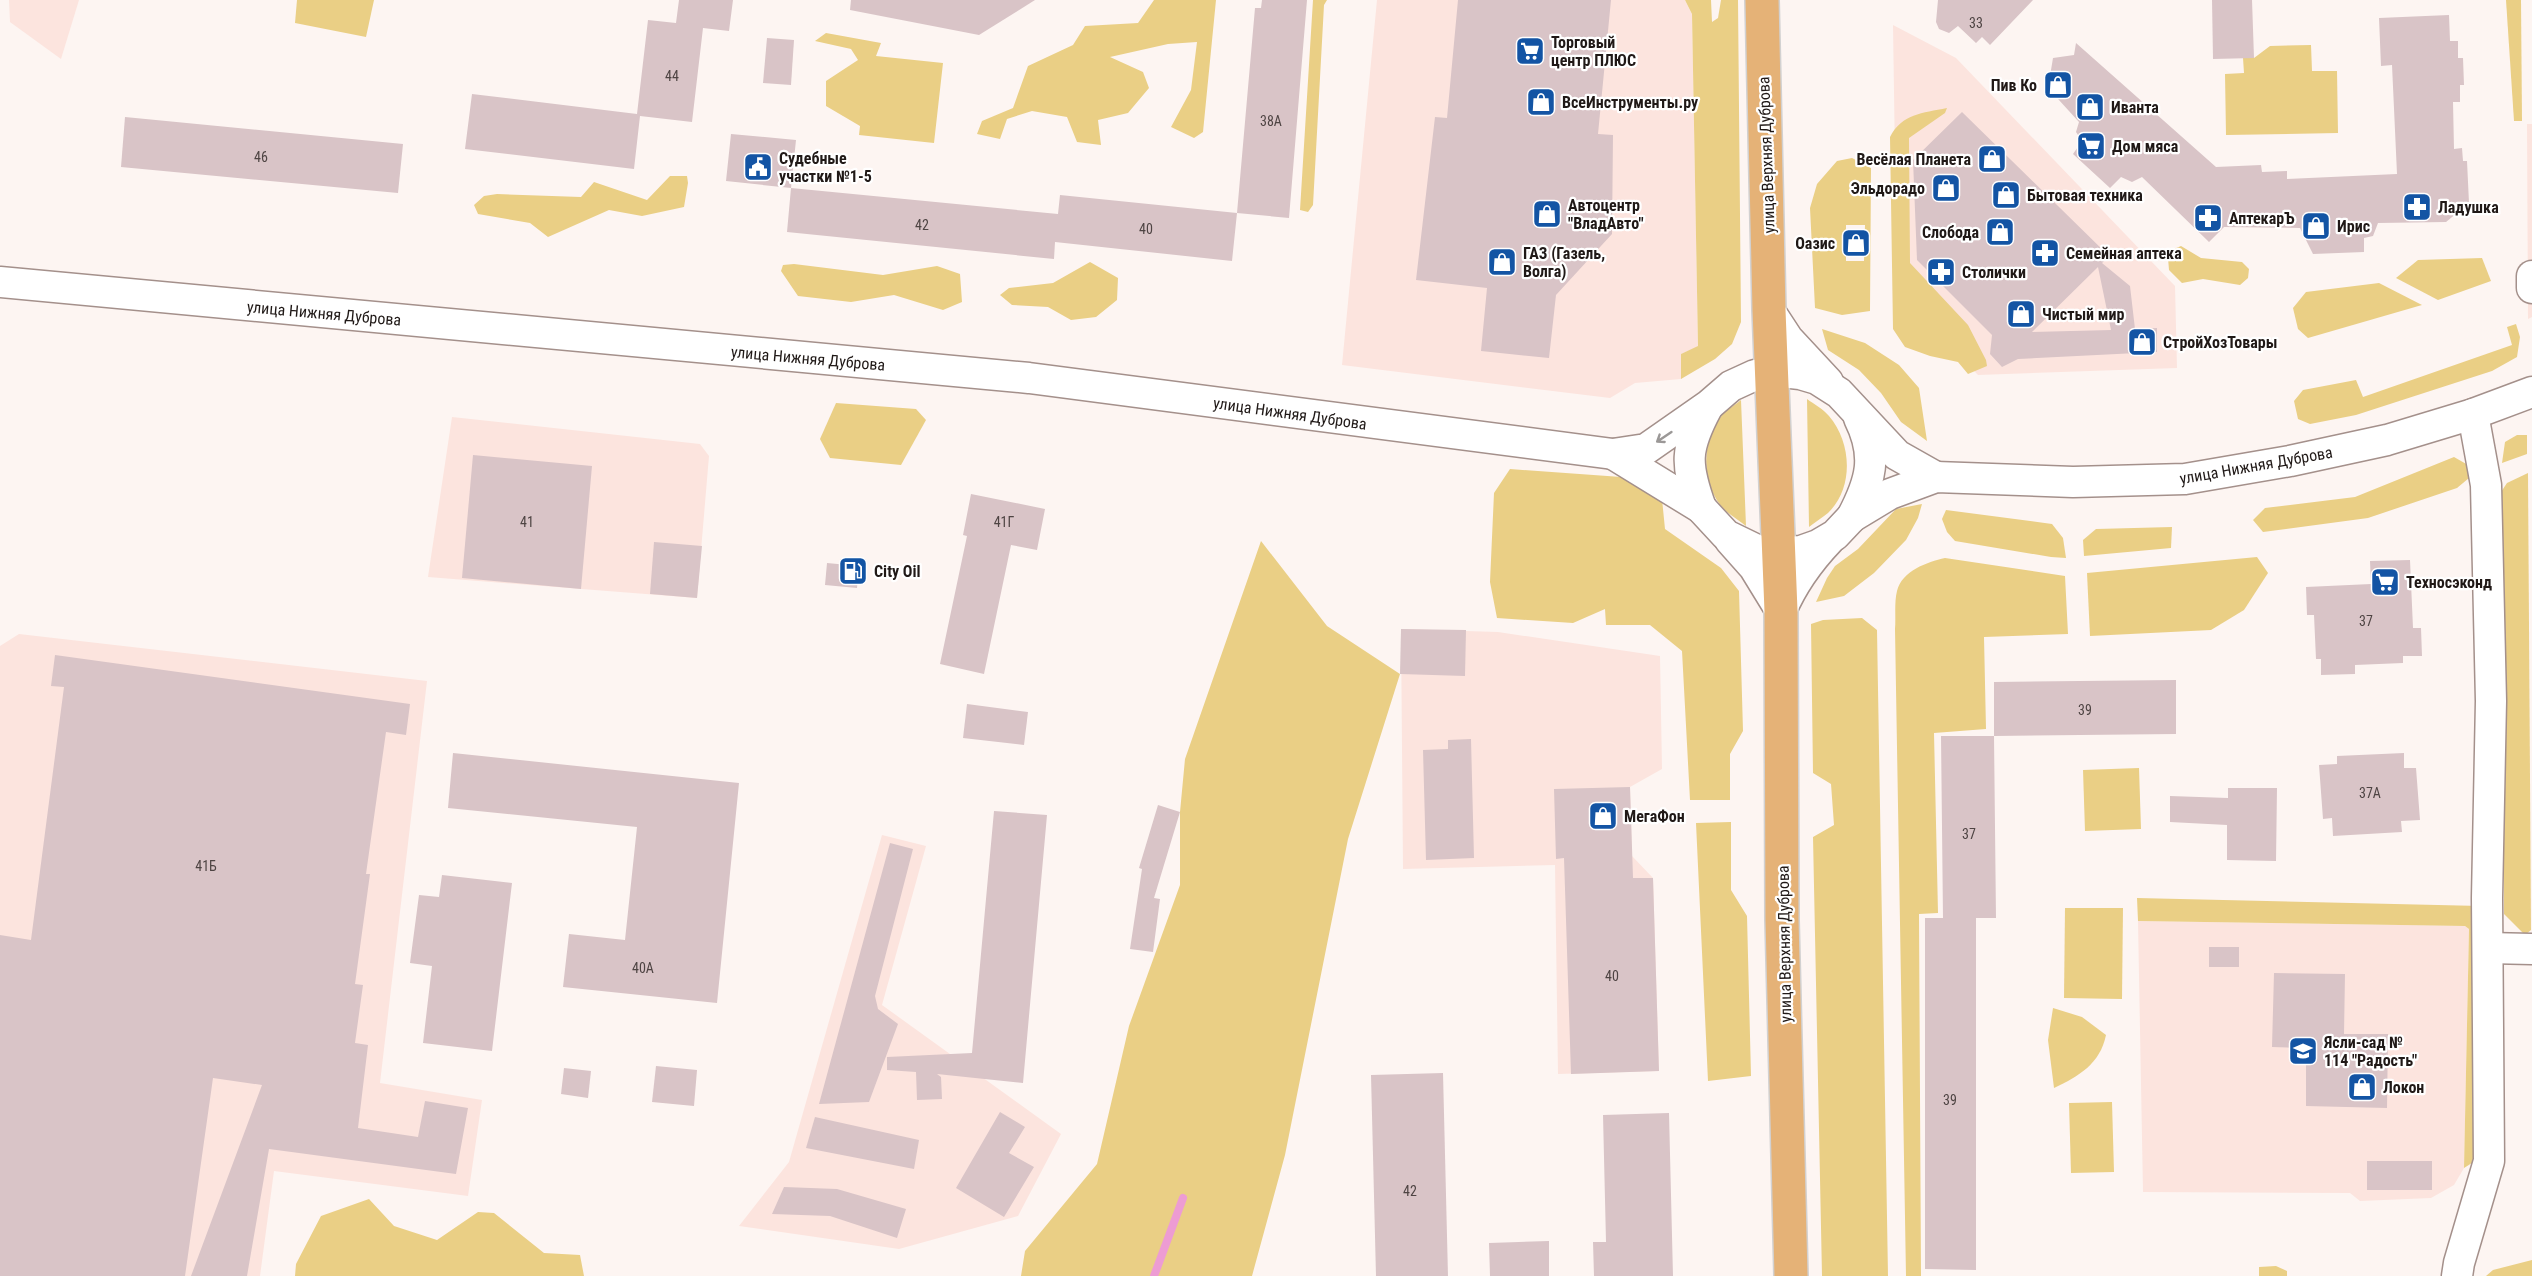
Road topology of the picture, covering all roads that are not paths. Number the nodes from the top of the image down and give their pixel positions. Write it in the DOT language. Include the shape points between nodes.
graph roads {
  1 [pos="1762,0"];
  2 [pos="2532,276"];
  3 [pos="0,282"];
  4 [pos="2532,288"];
  5 [pos="1769,310"];
  6 [pos="1772,371"];
  7 [pos="1731,386"];
  8 [pos="2532,392"];
  9 [pos="1847,402"];
  10 [pos="1709,405"];
  11 [pos="2473,414"];
  12 [pos="1613,454"];
  13 [pos="1936,477"];
  14 [pos="1701,508"];
  15 [pos="1844,526"];
  16 [pos="1726,535"];
  17 [pos="1779,553"];
  18 [pos="1781,611"];
  19 [pos="2488,948"];
  20 [pos="2532,949"];
  21 [pos="1791,1276"];
  22 [pos="2457,1276"];
  1 -- 5 [label="main road, улица Верхняя Дуброва"];
  2 -- 4 [label="street"];
  3 -- 12 [label="street, улица Нижняя Дуброва" via="1029,378"];
  5 -- 6 [label="main road, улица Верхняя Дуброва"];
  5 -- 7 [label="street, улица Верхняя Дуброва" via="1759,349"];
  5 -- 9 [label="street, улица Верхняя Дуброва" via="1788,339"];
  6 -- 7 [label="street, улица Нижняя Дуброва"];
  6 -- 9 [label="street, улица Нижняя Дуброва" via="1817,379"];
  6 -- 17 [label="main road, улица Верхняя Дуброва"];
  7 -- 10 [label="street, улица Нижняя Дуброва"];
  8 -- 11 [label="street, улица Нижняя Дуброва"];
  9 -- 13 [label="street, улица Нижняя Дуброва" via="1896,455"];
  9 -- 15 [label="street, улица Верхняя Дуброва" via="1866,432 1870,452 1867,488"];
  10 -- 12 [label="street, улица Нижняя Дуброва, one-way" via="1646,449"];
  10 -- 14 [label="street" via="1694,432 1689,463"];
  11 -- 13 [label="street, улица Нижняя Дуброва" via="2387,440 2185,479 2073,482"];
  11 -- 19 [label="street" via="2486,485 2491,701"];
  12 -- 14 [label="street, улица Нижняя Дуброва"];
  13 -- 15 [label="street, улица Нижняя Дуброва" via="1890,494"];
  14 -- 16 [label="street, улица Нижняя Дуброва"];
  15 -- 17 [label="street, улица Нижняя Дуброва" via="1818,545"];
  15 -- 18 [label="street, улица Верхняя Дуброва" via="1809,562"];
  16 -- 17 [label="street, улица Нижняя Дуброва" via="1759,551"];
  16 -- 18 [label="street" via="1754,567"];
  17 -- 18 [label="main road, улица Верхняя Дуброва"];
  18 -- 21 [label="main road, улица Верхняя Дуброва" via="1782,920"];
  19 -- 20 [label="street"];
  19 -- 22 [label="street" via="2489,1161"];
}
